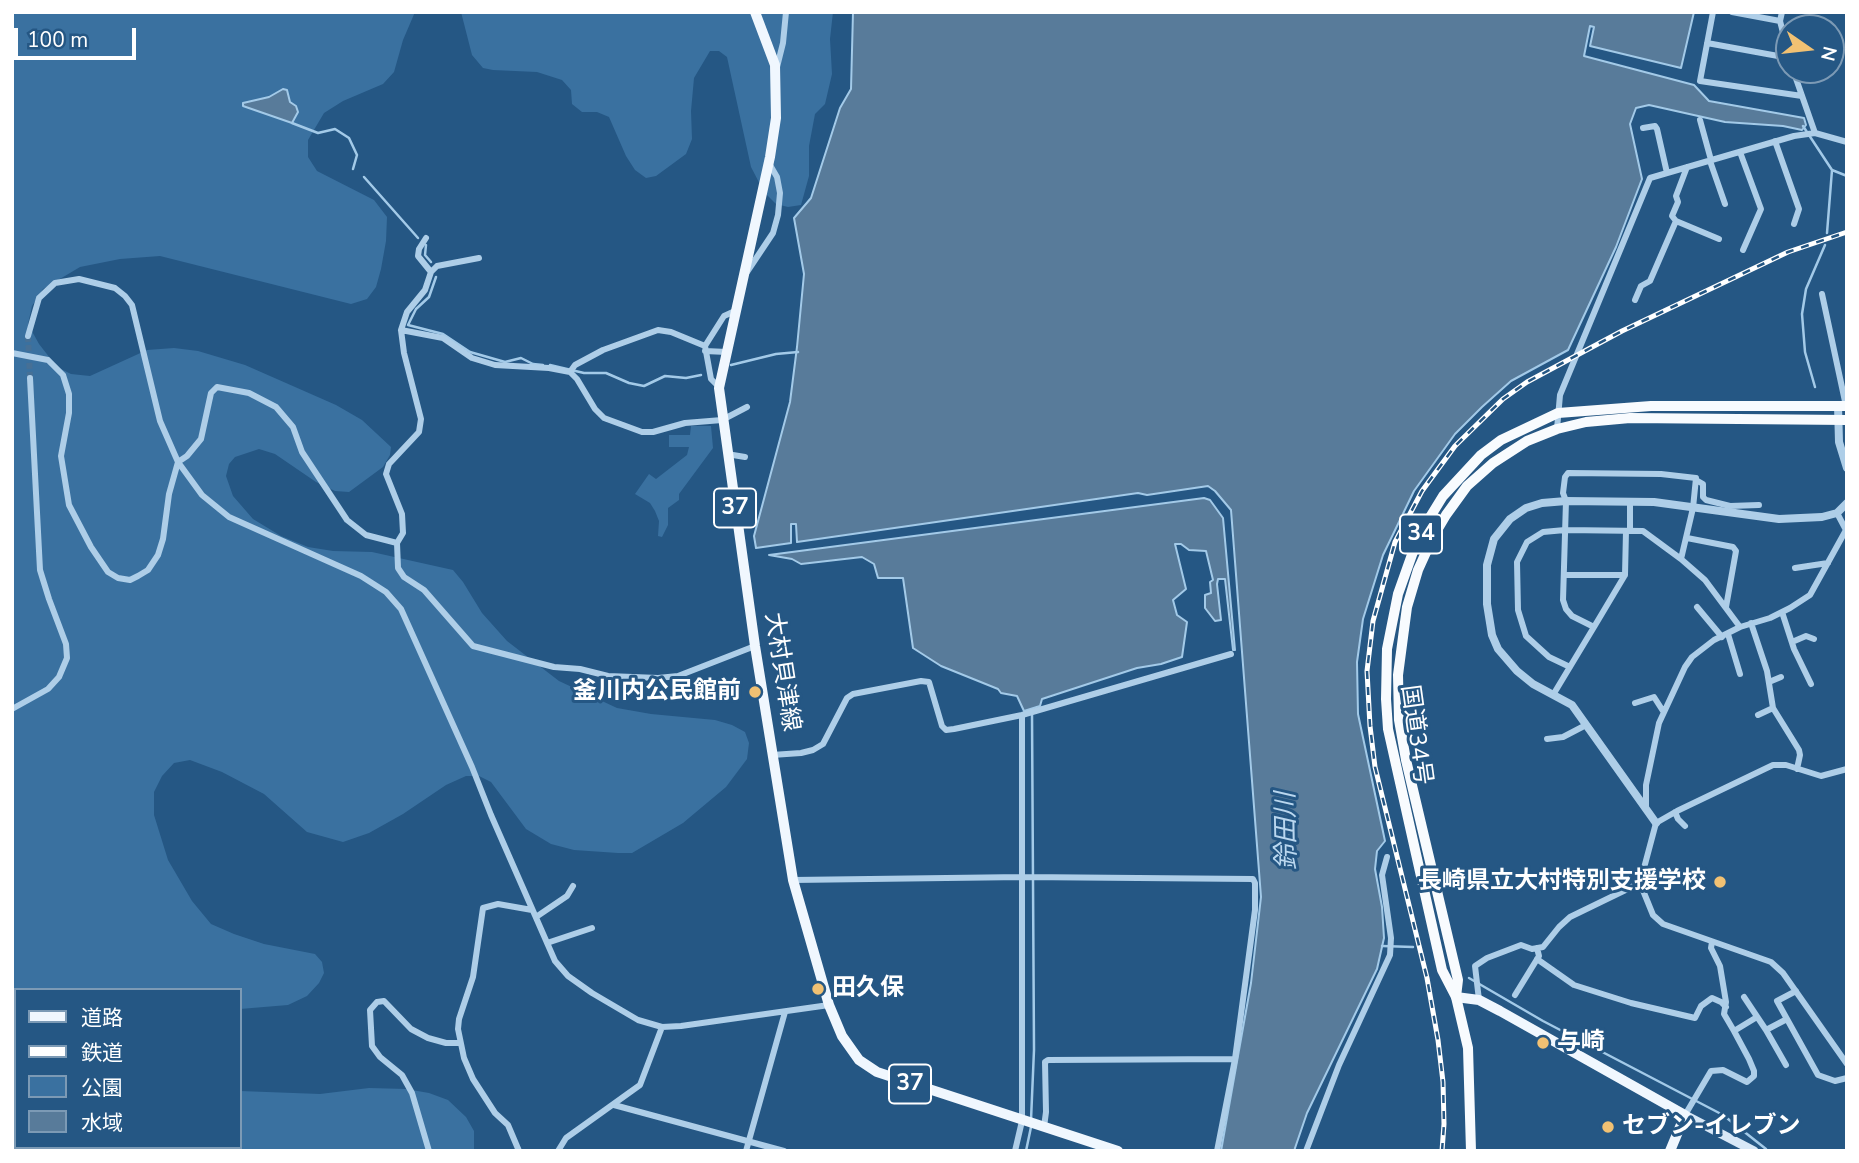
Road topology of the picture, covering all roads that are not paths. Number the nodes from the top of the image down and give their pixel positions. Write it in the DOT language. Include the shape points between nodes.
graph roads {
  1 [pos="755,12"];
  2 [pos="786,12"];
  3 [pos="1713,12"];
  4 [pos="1731,12"];
  5 [pos="1775,20"];
  6 [pos="1707,43"];
  7 [pos="1775,54"];
  8 [pos="775,72"];
  9 [pos="1798,84"];
  10 [pos="1802,96"];
  11 [pos="1700,120"];
  12 [pos="1643,128"];
  13 [pos="1814,133"];
  14 [pos="1775,141"];
  15 [pos="1847,142"];
  16 [pos="1740,152"];
  17 [pos="1710,160"];
  18 [pos="769,163"];
  19 [pos="1687,167"];
  20 [pos="1667,173"];
  21 [pos="1725,204"];
  22 [pos="1676,221"];
  23 [pos="1794,224"];
  24 [pos="426,238"];
  25 [pos="1719,239"];
  26 [pos="1743,250"];
  27 [pos="479,258"];
  28 [pos="431,272"];
  29 [pos="743,277"];
  30 [pos="1822,294"];
  31 [pos="1635,300"];
  32 [pos="735,311"];
  33 [pos="401,330"];
  34 [pos="28,336"];
  35 [pos="705,348"];
  36 [pos="727,352"];
  37 [pos="12,353"];
  38 [pos="1843,367"];
  39 [pos="572,369"];
  40 [pos="30,378"];
  41 [pos="719,388"];
  42 [pos="1844,406"];
  43 [pos="747,407"];
  44 [pos="1558,413"];
  45 [pos="722,420"];
  46 [pos="1842,420"];
  47 [pos="1557,429"];
  48 [pos="727,454"];
  49 [pos="745,457"];
  50 [pos="178,462"];
  51 [pos="1847,468"];
  52 [pos="1696,480"];
  53 [pos="1566,501"];
  54 [pos="1630,502"];
  55 [pos="1847,503"];
  56 [pos="1759,505"];
  57 [pos="1693,508"];
  58 [pos="1837,513"];
  59 [pos="1846,529"];
  60 [pos="1565,530"];
  61 [pos="1628,531"];
  62 [pos="1687,538"];
  63 [pos="397,542"];
  64 [pos="1681,559"];
  65 [pos="1828,563"];
  66 [pos="1795,568"];
  67 [pos="1564,575"];
  68 [pos="1625,575"];
  69 [pos="1697,607"];
  70 [pos="1726,607"];
  71 [pos="1782,612"];
  72 [pos="1751,623"];
  73 [pos="1594,627"];
  74 [pos="1740,627"];
  75 [pos="1725,635"];
  76 [pos="1814,639"];
  77 [pos="1792,642"];
  78 [pos="755,646"];
  79 [pos="1231,654"];
  80 [pos="1570,667"];
  81 [pos="1741,674"];
  82 [pos="1782,677"];
  83 [pos="1769,682"];
  84 [pos="1811,684"];
  85 [pos="1553,695"];
  86 [pos="1635,703"];
  87 [pos="1773,708"];
  88 [pos="12,709"];
  89 [pos="1663,711"];
  90 [pos="1024,715"];
  91 [pos="1758,715"];
  92 [pos="1586,725"];
  93 [pos="1547,739"];
  94 [pos="772,755"];
  95 [pos="1797,769"];
  96 [pos="1847,769"];
  97 [pos="1646,809"];
  98 [pos="1675,813"];
  99 [pos="1656,823"];
  100 [pos="1685,826"];
  101 [pos="1387,857"];
  102 [pos="1025,878"];
  103 [pos="793,880"];
  104 [pos="1640,883"];
  105 [pos="573,886"];
  106 [pos="532,910"];
  107 [pos="536,917"];
  108 [pos="592,928"];
  109 [pos="1712,942"];
  110 [pos="547,943"];
  111 [pos="1537,948"];
  112 [pos="1537,959"];
  113 [pos="1796,991"];
  114 [pos="1478,995"];
  115 [pos="1515,995"];
  116 [pos="1456,997"];
  117 [pos="1744,997"];
  118 [pos="829,1005"];
  119 [pos="1726,1007"];
  120 [pos="785,1012"];
  121 [pos="1757,1017"];
  122 [pos="1787,1019"];
  123 [pos="662,1027"];
  124 [pos="1766,1030"];
  125 [pos="1734,1031"];
  126 [pos="460,1043"];
  127 [pos="1235,1059"];
  128 [pos="1847,1064"];
  129 [pos="1786,1065"];
  130 [pos="1847,1078"];
  131 [pos="614,1105"];
  132 [pos="1688,1110"];
  133 [pos="1023,1121"];
  134 [pos="1040,1126"];
  135 [pos="748,1141"];
  136 [pos="429,1151"];
  137 [pos="519,1151"];
  138 [pos="558,1151"];
  139 [pos="746,1151"];
  140 [pos="784,1151"];
  141 [pos="1015,1151"];
  142 [pos="1118,1151"];
  143 [pos="1217,1151"];
  144 [pos="1306,1151"];
  145 [pos="1471,1151"];
  146 [pos="1670,1151"];
  147 [pos="1754,1151"];
  1 -- 8 [label="main road, 大村貝津線 / 37"];
  2 -- 8 [label="street"];
  3 -- 6 [label="street"];
  4 -- 5 [label="street"];
  6 -- 7 [label="street"];
  6 -- 10 [label="street" via="1700,81"];
  8 -- 18 [label="main road, 大村貝津線 / 37" via="776,118"];
  9 -- 10 [label="street"];
  10 -- 13 [label="street"];
  11 -- 17 [label="street"];
  12 -- 20 [label="street" via="1657,129"];
  13 -- 14 [label="street"];
  13 -- 15 [label="street"];
  14 -- 16 [label="street"];
  14 -- 23 [label="street" via="1799,209"];
  16 -- 17 [label="street"];
  16 -- 26 [label="street" via="1761,209"];
  17 -- 19 [label="street"];
  17 -- 21 [label="street"];
  18 -- 29 [label="main road, 大村貝津線 / 37"];
  18 -- 29 [label="street" via="780,193 778,215 773,233"];
  19 -- 20 [label="street"];
  19 -- 22 [label="street" via="1676,196 1672,216"];
  20 -- 44 [label="street" via="1650,178 1575,355"];
  22 -- 25 [label="street"];
  22 -- 31 [label="street" via="1650,281 1641,286"];
  24 -- 28 [label="street" via="418,256"];
  27 -- 28 [label="street" via="437,266"];
  28 -- 33 [label="street"];
  29 -- 32 [label="main road, 大村貝津線 / 37"];
  30 -- 38 [label="street" via="1826,322"];
  32 -- 35 [label="street" via="724,316"];
  32 -- 36 [label="main road, 大村貝津線 / 37"];
  33 -- 39 [label="street" via="443,338 472,358 495,365"];
  33 -- 63 [label="street" via="421,419 419,432 389,464 386,474 402,514 403,533"];
  34 -- 50 [label="street" via="39,298 55,283 98,282 125,296 132,305 160,421"];
  35 -- 36 [label="street"];
  35 -- 39 [label="street" via="657,330 603,350"];
  35 -- 41 [label="street" via="711,379"];
  36 -- 41 [label="main road, 大村貝津線 / 37"];
  37 -- 50 [label="street" via="48,360 63,375 69,413 61,456 69,505 91,547 108,572 118,578 138,576 158,555"];
  38 -- 42 [label="street"];
  39 -- 45 [label="street" via="594,410 627,428 653,432"];
  40 -- 88 [label="street" via="40,570 67,658 48,689"];
  41 -- 45 [label="main road, 大村貝津線 / 37"];
  42 -- 44 [label="highway, 国道34号 / 34" via="1651,405"];
  42 -- 46 [label="street"];
  43 -- 45 [label="street"];
  44 -- 47 [label="street"];
  44 -- 116 [label="highway, 国道34号 / 34" via="1501,440 1443,496 1414,549 1391,626 1385,674 1388,729 1442,970"];
  45 -- 48 [label="main road, 大村貝津線 / 37"];
  46 -- 47 [label="highway, 国道34号 / 34" via="1630,418"];
  46 -- 51 [label="street" via="1839,442"];
  47 -- 116 [label="highway, 国道34号 / 34" via="1527,441 1467,486 1433,537 1407,607 1398,675 1399,720 1458,980"];
  48 -- 49 [label="street"];
  48 -- 78 [label="main road, 大村貝津線 / 37"];
  50 -- 63 [label="street" via="201,439 211,393 218,387 249,393 276,407 293,427 302,452 347,520 366,535"];
  50 -- 106 [label="street" via="202,495 229,517 361,576 386,592 401,609"];
  52 -- 53 [label="street" via="1661,474 1568,473 1563,493"];
  52 -- 56 [label="street" via="1703,484 1706,500 1730,506"];
  52 -- 57 [label="street"];
  53 -- 54 [label="street"];
  53 -- 60 [label="street"];
  53 -- 85 [label="street" via="1526,508 1510,519 1494,539 1487,565 1488,618 1498,649 1517,671"];
  54 -- 57 [label="street"];
  54 -- 61 [label="street"];
  55 -- 58 [label="street"];
  57 -- 58 [label="street" via="1779,519"];
  57 -- 62 [label="street"];
  58 -- 59 [label="street"];
  59 -- 65 [label="street"];
  60 -- 61 [label="street"];
  60 -- 67 [label="street"];
  60 -- 80 [label="street" via="1535,536 1521,550 1518,610 1526,636 1549,657"];
  61 -- 64 [label="street" via="1643,531"];
  61 -- 68 [label="street"];
  62 -- 64 [label="street"];
  62 -- 70 [label="street" via="1736,551"];
  63 -- 78 [label="street" via="398,568 404,577 424,590 481,650 608,676 658,678 678,676"];
  64 -- 70 [label="street"];
  65 -- 66 [label="street"];
  65 -- 71 [label="street" via="1810,595"];
  67 -- 68 [label="street"];
  67 -- 73 [label="street" via="1566,609"];
  68 -- 73 [label="street"];
  69 -- 75 [label="street"];
  70 -- 74 [label="street"];
  71 -- 72 [label="street"];
  71 -- 77 [label="street"];
  72 -- 74 [label="street"];
  72 -- 83 [label="street"];
  73 -- 80 [label="street"];
  74 -- 75 [label="street"];
  75 -- 81 [label="street"];
  75 -- 89 [label="street" via="1692,657"];
  76 -- 77 [label="street" via="1806,636"];
  77 -- 84 [label="street"];
  78 -- 94 [label="main road, 大村貝津線 / 37"];
  79 -- 90 [label="street"];
  80 -- 85 [label="street"];
  82 -- 83 [label="street"];
  83 -- 87 [label="street"];
  85 -- 92 [label="street" via="1572,705"];
  86 -- 89 [label="street" via="1654,697"];
  87 -- 91 [label="street"];
  87 -- 95 [label="street" via="1799,750"];
  89 -- 97 [label="street" via="1648,773"];
  90 -- 94 [label="street" via="946,730 929,682 921,681 853,694 823,744 801,753"];
  90 -- 102 [label="street"];
  92 -- 93 [label="street" via="1563,737"];
  92 -- 97 [label="street"];
  94 -- 103 [label="main road, 大村貝津線 / 37"];
  95 -- 96 [label="street" via="1821,776"];
  95 -- 98 [label="street" via="1773,765"];
  97 -- 99 [label="street"];
  98 -- 99 [label="street"];
  98 -- 100 [label="street"];
  99 -- 104 [label="street"];
  101 -- 144 [label="street" via="1382,875 1391,950"];
  102 -- 103 [label="street"];
  102 -- 127 [label="street" via="1253,878 1255,910"];
  102 -- 133 [label="street"];
  103 -- 118 [label="main road, 大村貝津線 / 37"];
  104 -- 109 [label="street" via="1653,915 1663,924"];
  104 -- 111 [label="street" via="1570,917"];
  105 -- 107 [label="street" via="567,896"];
  106 -- 107 [label="street"];
  106 -- 126 [label="street" via="498,904 483,908 473,977 459,1019"];
  107 -- 110 [label="street"];
  108 -- 110 [label="street"];
  109 -- 113 [label="street" via="1771,961"];
  109 -- 119 [label="street"];
  110 -- 123 [label="street" via="555,961 576,982 638,1020"];
  111 -- 112 [label="street"];
  111 -- 114 [label="street" via="1521,945 1475,966"];
  112 -- 115 [label="street"];
  112 -- 119 [label="street" via="1574,985 1631,1003 1695,1018 1712,998"];
  113 -- 122 [label="street" via="1777,1001"];
  113 -- 128 [label="street"];
  114 -- 116 [label="main road"];
  114 -- 132 [label="main road"];
  116 -- 145 [label="highway, 国道34号 / 34" via="1468,1048"];
  117 -- 121 [label="street"];
  118 -- 120 [label="street"];
  118 -- 133 [label="main road, 大村貝津線 / 37" via="859,1060 877,1072"];
  119 -- 125 [label="street" via="1724,1014"];
  120 -- 123 [label="street"];
  120 -- 135 [label="street"];
  121 -- 124 [label="street"];
  121 -- 125 [label="street"];
  122 -- 124 [label="street"];
  122 -- 130 [label="street" via="1818,1075 1835,1081"];
  123 -- 131 [label="street" via="640,1085"];
  124 -- 129 [label="street"];
  125 -- 132 [label="street" via="1754,1076 1747,1082 1723,1070 1711,1071"];
  126 -- 136 [label="street" via="428,1038 411,1029 384,1001 370,1010 372,1046 402,1075 412,1093"];
  126 -- 137 [label="street" via="472,1079 508,1125"];
  127 -- 134 [label="street" via="1048,1060 1046,1112"];
  127 -- 143 [label="street"];
  131 -- 135 [label="street"];
  131 -- 138 [label="street" via="566,1138"];
  132 -- 146 [label="main road"];
  132 -- 147 [label="main road"];
  133 -- 134 [label="main road, 大村貝津線 / 37"];
  133 -- 141 [label="street"];
  134 -- 142 [label="main road, 大村貝津線 / 37"];
  135 -- 139 [label="street"];
  135 -- 140 [label="street"];
}
